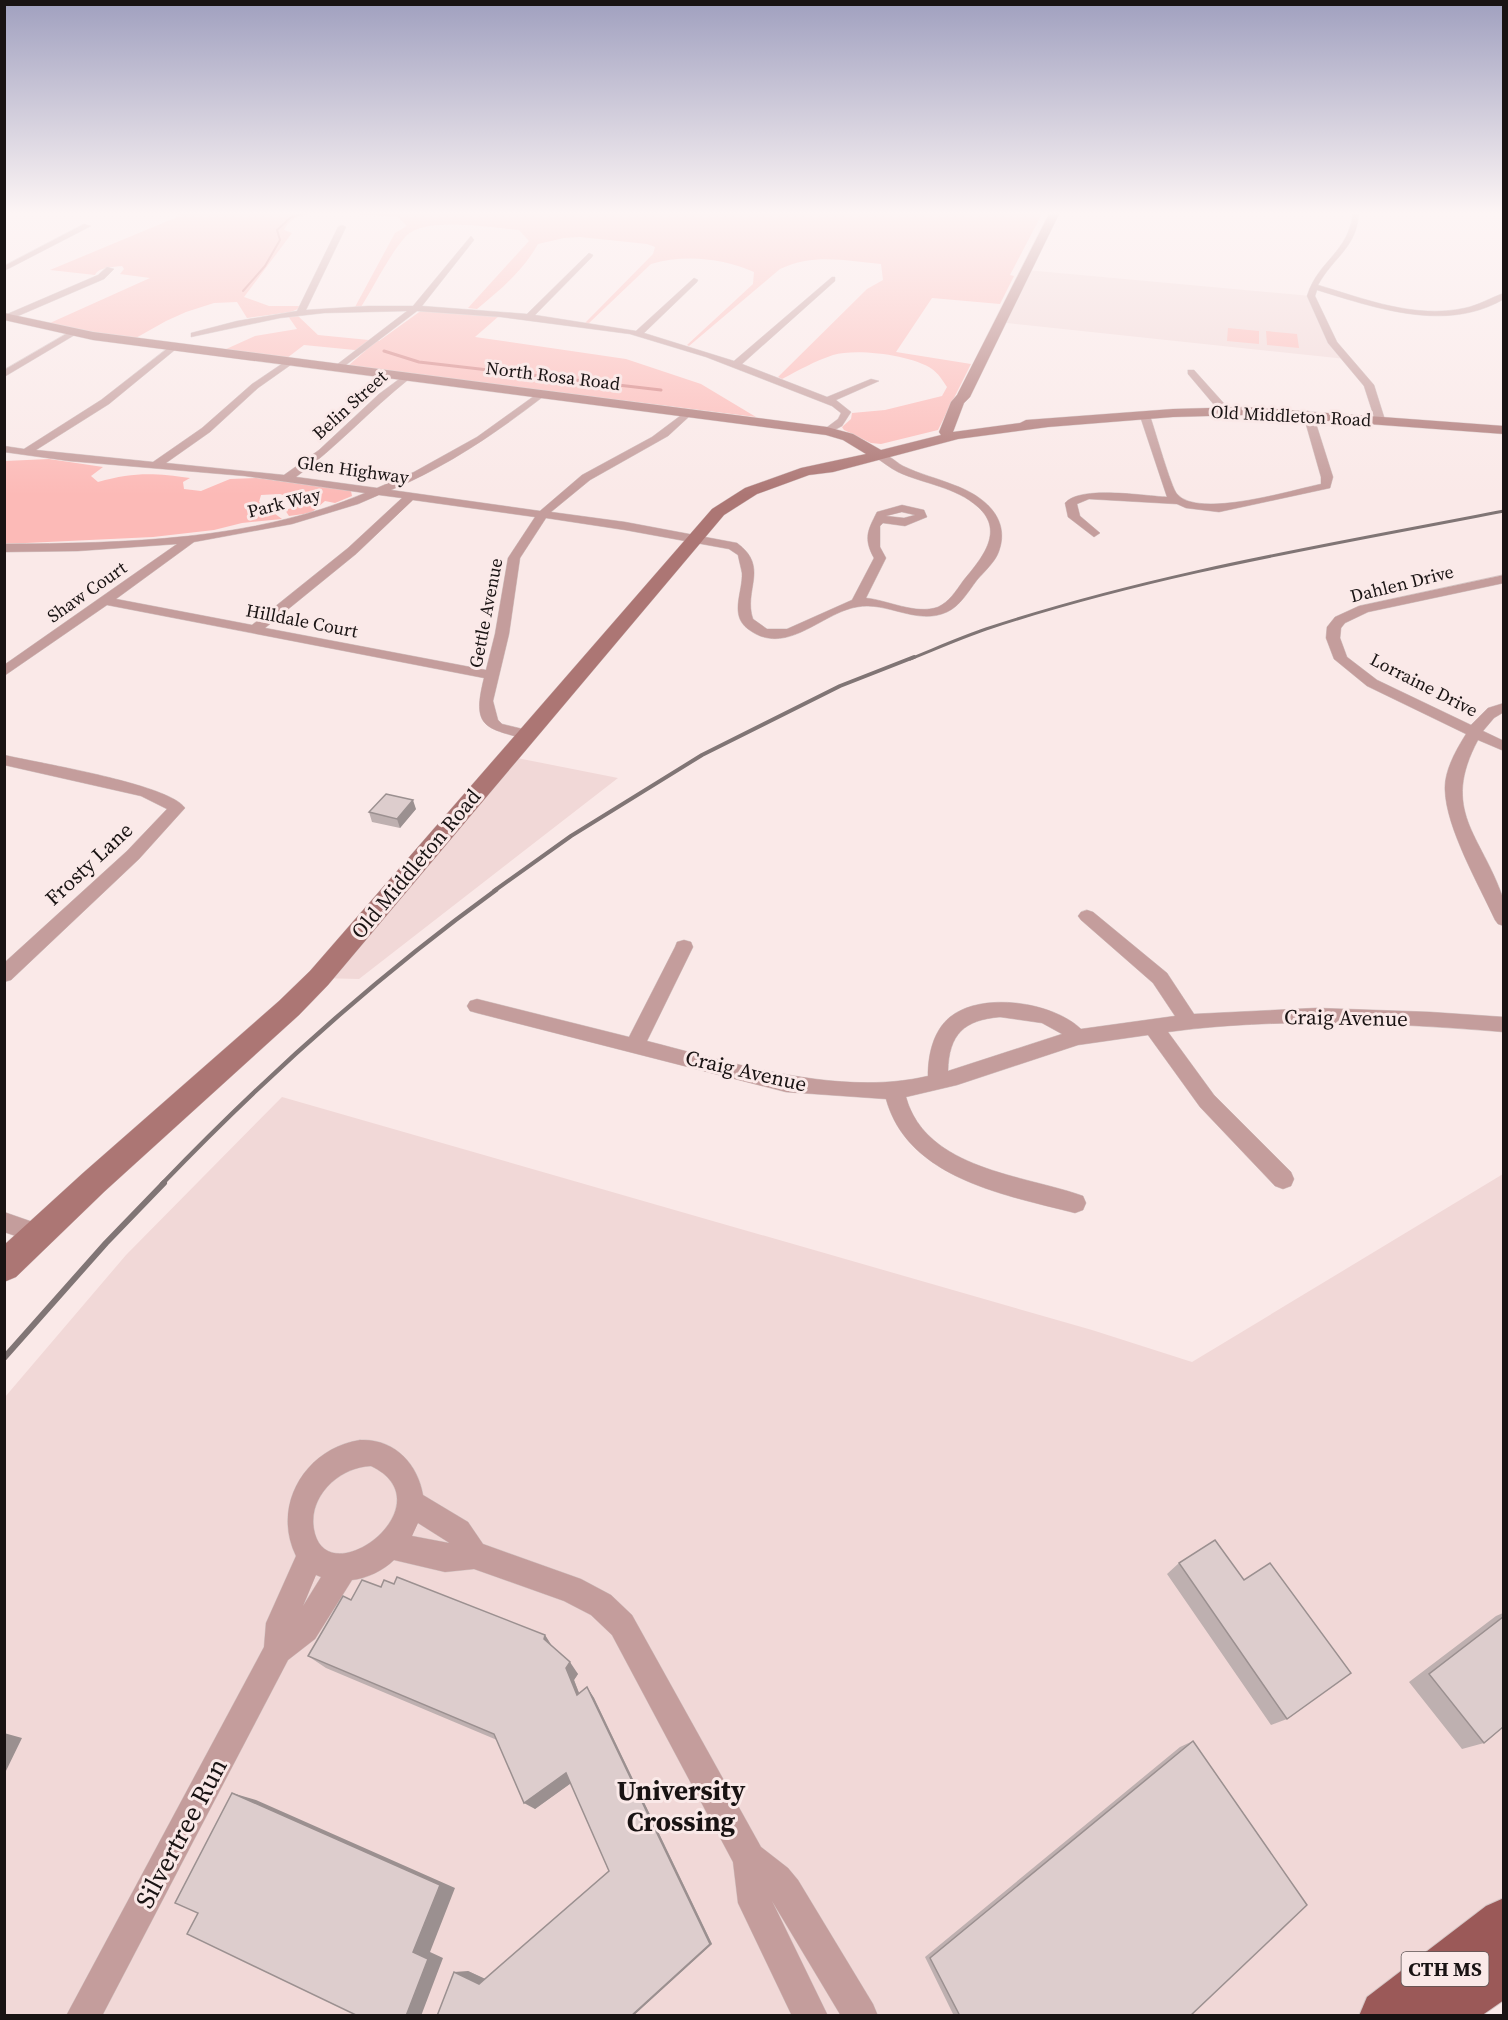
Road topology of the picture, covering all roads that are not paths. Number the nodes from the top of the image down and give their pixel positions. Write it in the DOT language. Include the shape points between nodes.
graph roads {
  1 [pos="31,306"];
  2 [pos="303,306"];
  3 [pos="539,306"];
  4 [pos="665,306"];
  5 [pos="801,306"];
  6 [pos="1008,306"];
  7 [pos="1316,306"];
  8 [pos="1386,306"];
  9 [pos="1479,306"];
  10 [pos="416,308"];
  11 [pos="300,313"];
  12 [pos="6,317"];
  13 [pos="529,317"];
  14 [pos="74,333"];
  15 [pos="637,333"];
  16 [pos="194,335"];
  17 [pos="173,347"];
  18 [pos="289,362"];
  19 [pos="737,363"];
  20 [pos="338,368"];
  21 [pos="1191,372"];
  22 [pos="4,374"];
  23 [pos="406,377"];
  24 [pos="874,381"];
  25 [pos="541,394"];
  26 [pos="963,397"];
  27 [pos="828,400"];
  28 [pos="1225,411"];
  29 [pos="688,413"];
  30 [pos="1308,414"];
  31 [pos="1145,416"];
  32 [pos="1380,420"];
  33 [pos="1043,424"];
  34 [pos="956,429"];
  35 [pos="1503,430"];
  36 [pos="827,431"];
  37 [pos="4,449"];
  38 [pos="26,452"];
  39 [pos="876,453"];
  40 [pos="45,455"];
  41 [pos="4,457"];
  42 [pos="156,465"];
  43 [pos="287,478"];
  44 [pos="381,492"];
  45 [pos="411,496"];
  46 [pos="1179,501"];
  47 [pos="541,514"];
  48 [pos="880,519"];
  49 [pos="1094,533"];
  50 [pos="695,539"];
  51 [pos="190,541"];
  52 [pos="6,548"];
  53 [pos="1503,579"];
  54 [pos="105,601"];
  55 [pos="857,602"];
  56 [pos="254,630"];
  57 [pos="1335,648"];
  58 [pos="4,672"];
  59 [pos="492,675"];
  60 [pos="1503,707"];
  61 [pos="1474,733"];
  62 [pos="526,734"];
  63 [pos="1503,747"];
  64 [pos="4,760"];
  65 [pos="1087,916"];
  66 [pos="1503,920"];
  67 [pos="684,947"];
  68 [pos="4,975"];
  69 [pos="477,1006"];
  70 [pos="1189,1022"];
  71 [pos="1503,1025"];
  72 [pos="1152,1026"];
  73 [pos="1077,1037"];
  74 [pos="635,1045"];
  75 [pos="938,1081"];
  76 [pos="894,1089"];
  77 [pos="1283,1179"];
  78 [pos="1075,1203"];
  79 [pos="4,1222"];
  80 [pos="39,1234"];
  81 [pos="4,1267"];
  82 [pos="411,1503"];
  83 [pos="390,1545"];
  84 [pos="310,1555"];
  85 [pos="474,1555"];
  86 [pos="343,1568"];
  87 [pos="278,1650"];
  88 [pos="749,1859"];
  89 [pos="1503,1924"];
  90 [pos="1503,1963"];
  91 [pos="83,2016"];
  92 [pos="811,2016"];
  93 [pos="861,2016"];
  94 [pos="1386,2016"];
  95 [pos="1441,2016"];
  1 -- 12 [label="street"];
  2 -- 11 [label="street"];
  3 -- 13 [label="street"];
  4 -- 15 [label="street"];
  5 -- 19 [label="street"];
  6 -- 26 [label="street"];
  7 -- 32 [label="street" via="1333,343 1369,385"];
  8 -- 9 [label="street" via="1443,314"];
  10 -- 11 [label="street"];
  10 -- 13 [label="street"];
  10 -- 20 [label="street"];
  11 -- 16 [label="street" via="247,320"];
  12 -- 14 [label="street, North Rosa Road"];
  13 -- 15 [label="street"];
  14 -- 17 [label="street, North Rosa Road"];
  14 -- 22 [label="street"];
  15 -- 19 [label="street"];
  17 -- 18 [label="street, North Rosa Road"];
  17 -- 38 [label="street" via="105,402"];
  18 -- 20 [label="street, North Rosa Road"];
  18 -- 42 [label="street"];
  19 -- 27 [label="street"];
  20 -- 23 [label="street, North Rosa Road"];
  21 -- 28 [label="street"];
  23 -- 25 [label="street, North Rosa Road"];
  23 -- 43 [label="street, Belin Street" via="323,452"];
  24 -- 27 [label="street"];
  25 -- 29 [label="street, North Rosa Road"];
  25 -- 44 [label="street, Park Way" via="463,448"];
  26 -- 34 [label="street" via="965,403"];
  26 -- 34 [label="street" via="958,402"];
  27 -- 36 [label="street" via="846,412"];
  28 -- 30 [label="street, Old Middleton Road"];
  28 -- 31 [label="street, Old Middleton Road"];
  29 -- 36 [label="street, North Rosa Road"];
  29 -- 47 [label="street, Gettle Avenue" via="666,434 601,469"];
  30 -- 32 [label="street, Old Middleton Road"];
  30 -- 46 [label="street" via="1327,477 1326,486 1219,508"];
  31 -- 33 [label="street, Old Middleton Road"];
  31 -- 46 [label="street" via="1169,492"];
  32 -- 35 [label="street, Old Middleton Road"];
  33 -- 34 [label="street, Old Middleton Road"];
  33 -- 34 [label="street, Old Middleton Road"];
  34 -- 39 [label="street, Old Middleton Road"];
  36 -- 39 [label="street, North Rosa Road" via="848,437"];
  37 -- 38 [label="street, Glen Highway"];
  38 -- 40 [label="street, Glen Highway"];
  39 -- 50 [label="street, Old Middleton Road" via="764,485 718,512"];
  39 -- 55 [label="street" via="901,469 970,494 988,512 996,543 983,567 943,610 926,612"];
  40 -- 41 [label="street"];
  40 -- 42 [label="street, Glen Highway"];
  42 -- 43 [label="street, Glen Highway"];
  43 -- 44 [label="street, Glen Highway"];
  44 -- 45 [label="street, Glen Highway"];
  44 -- 51 [label="street, Park Way" via="302,519"];
  45 -- 47 [label="street, Glen Highway"];
  45 -- 56 [label="street" via="352,551"];
  46 -- 49 [label="street" via="1089,496 1075,499 1071,503 1074,517"];
  47 -- 50 [label="street, Glen Highway"];
  47 -- 59 [label="street, Gettle Avenue" via="514,558"];
  48 -- 55 [label="street" via="874,526 874,547 880,558"];
  50 -- 55 [label="street, Glen Highway" via="733,546 744,554 748,572 745,615 759,629 774,633 795,631"];
  50 -- 62 [label="street, Old Middleton Road"];
  51 -- 52 [label="street, Park Way"];
  51 -- 54 [label="street, Shaw Court"];
  53 -- 57 [label="street, Dahlen Drive" via="1351,614 1335,627"];
  54 -- 56 [label="street, Hilldale Court"];
  54 -- 58 [label="street, Shaw Court"];
  56 -- 59 [label="street, Hilldale Court"];
  57 -- 61 [label="street, Lorraine Drive" via="1341,659 1372,683"];
  59 -- 62 [label="street, Gettle Avenue" via="486,701 491,722"];
  60 -- 61 [label="street" via="1492,710"];
  61 -- 63 [label="street, Lorraine Drive"];
  61 -- 66 [label="street" via="1461,757 1453,797"];
  62 -- 80 [label="street, Old Middleton Road" via="304,993"];
  64 -- 68 [label="street, Frosty Lane" via="146,792 177,808 133,855"];
  65 -- 70 [label="street" via="1160,978"];
  67 -- 74 [label="street"];
  69 -- 74 [label="street, Craig Avenue"];
  70 -- 71 [label="street, Craig Avenue" via="1316,1016"];
  70 -- 72 [label="street, Craig Avenue"];
  72 -- 73 [label="street, Craig Avenue"];
  72 -- 77 [label="street" via="1207,1101"];
  73 -- 75 [label="street, Craig Avenue"];
  73 -- 75 [label="street" via="1060,1022 1042,1015 997,1007 974,1012 954,1023 946,1037 937,1061"];
  74 -- 76 [label="street, Craig Avenue" via="786,1084"];
  75 -- 76 [label="street, Craig Avenue"];
  76 -- 78 [label="street" via="902,1114 913,1131 948,1161 974,1175"];
  79 -- 80 [label="street"];
  80 -- 81 [label="street, Old Middleton Road"];
  82 -- 83 [label="street" via="400,1532"];
  82 -- 84 [label="street" via="410,1488 397,1463 372,1453 342,1458 315,1480 300,1511 302,1542"];
  82 -- 85 [label="street" via="458,1532"];
  83 -- 85 [label="street" via="445,1558"];
  83 -- 86 [label="street" via="376,1557"];
  84 -- 86 [label="street" via="324,1565"];
  84 -- 87 [label="street, Silvertree Run" via="281,1623"];
  85 -- 88 [label="street" via="571,1589 601,1605 622,1625"];
  86 -- 87 [label="street, Silvertree Run" via="305,1629"];
  87 -- 91 [label="street, Silvertree Run"];
  88 -- 92 [label="street" via="755,1903"];
  88 -- 93 [label="street" via="786,1892"];
  89 -- 94 [label="main road, CTH MS"];
  90 -- 95 [label="main road" via="1497,1972 1444,2009"];
}
